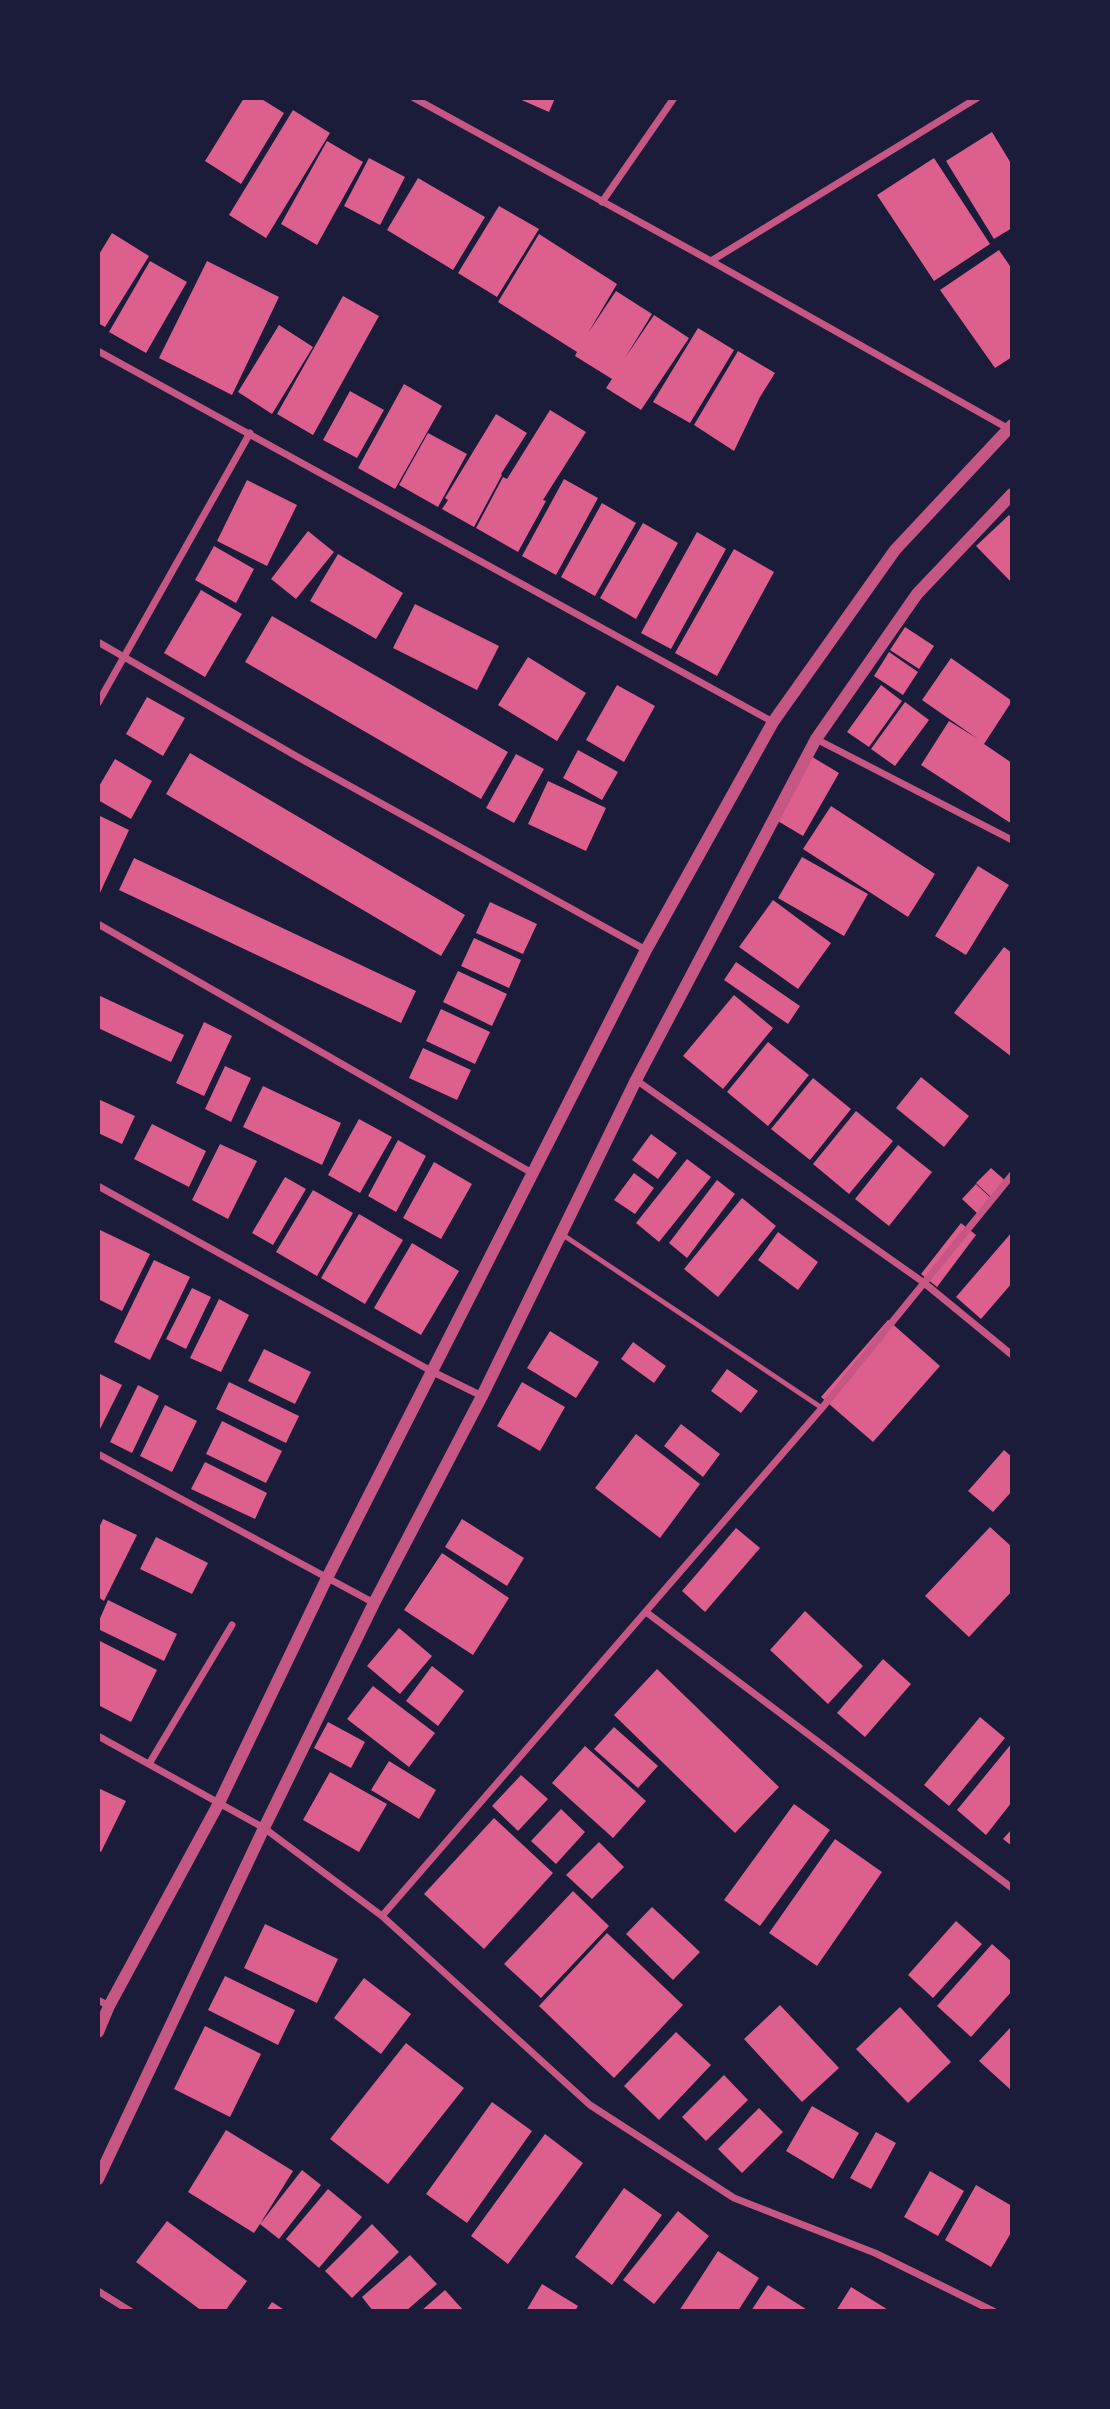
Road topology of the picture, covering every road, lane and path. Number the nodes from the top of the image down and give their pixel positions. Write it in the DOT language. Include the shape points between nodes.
graph roads {
  1 [pos="414,98"];
  2 [pos="674,98"];
  3 [pos="960,98"];
  4 [pos="977,98"];
  5 [pos="967,104"];
  6 [pos="602,202"];
  7 [pos="711,261"];
  8 [pos="98,351"];
  9 [pos="1011,429"];
  10 [pos="250,433"];
  11 [pos="1012,494"];
  12 [pos="98,642"];
  13 [pos="124,657"];
  14 [pos="98,703"];
  15 [pos="773,722"];
  16 [pos="816,739"];
  17 [pos="1012,840"];
  18 [pos="98,924"];
  19 [pos="646,950"];
  20 [pos="636,1080"];
  21 [pos="532,1173"];
  22 [pos="1012,1175"];
  23 [pos="98,1186"];
  24 [pos="561,1233"];
  25 [pos="923,1282"];
  26 [pos="1012,1355"];
  27 [pos="433,1373"];
  28 [pos="482,1396"];
  29 [pos="822,1408"];
  30 [pos="98,1454"];
  31 [pos="327,1578"];
  32 [pos="374,1603"];
  33 [pos="646,1612"];
  34 [pos="232,1625"];
  35 [pos="98,1736"];
  36 [pos="149,1764"];
  37 [pos="219,1803"];
  38 [pos="264,1828"];
  39 [pos="1012,1888"];
  40 [pos="382,1916"];
  41 [pos="104,2003"];
  42 [pos="98,2032"];
  43 [pos="98,2179"];
  44 [pos="98,2291"];
  45 [pos="130,2311"];
  46 [pos="993,2311"];
  1 -- 6 [label="street"];
  2 -- 6 [label="street"];
  3 -- 5 [label="street"];
  4 -- 5 [label="street"];
  5 -- 7 [label="street"];
  6 -- 7 [label="street"];
  7 -- 9 [label="street"];
  8 -- 10 [label="street"];
  9 -- 15 [label="street" via="895,550"];
  10 -- 13 [label="street"];
  10 -- 15 [label="street"];
  11 -- 16 [label="street" via="917,594"];
  12 -- 13 [label="street"];
  13 -- 14 [label="street"];
  13 -- 19 [label="street"];
  15 -- 19 [label="street"];
  16 -- 17 [label="street"];
  16 -- 20 [label="street"];
  18 -- 21 [label="street"];
  19 -- 21 [label="street"];
  20 -- 24 [label="street"];
  20 -- 25 [label="street"];
  21 -- 27 [label="street"];
  22 -- 25 [label="street"];
  23 -- 27 [label="street"];
  24 -- 28 [label="street"];
  24 -- 29 [label="lane"];
  25 -- 26 [label="street"];
  25 -- 29 [label="street"];
  27 -- 28 [label="street"];
  27 -- 31 [label="street"];
  28 -- 32 [label="street"];
  29 -- 33 [label="street"];
  30 -- 31 [label="street"];
  31 -- 32 [label="street"];
  31 -- 37 [label="street"];
  32 -- 38 [label="street"];
  33 -- 39 [label="street"];
  33 -- 40 [label="street"];
  34 -- 36 [label="street"];
  35 -- 36 [label="street"];
  36 -- 37 [label="street"];
  37 -- 38 [label="street"];
  37 -- 41 [label="street"];
  38 -- 40 [label="street"];
  38 -- 43 [label="street"];
  40 -- 46 [label="street" via="590,2105 712,2184 734,2198 875,2253"];
  41 -- 42 [label="street"];
  44 -- 45 [label="street"];
}
